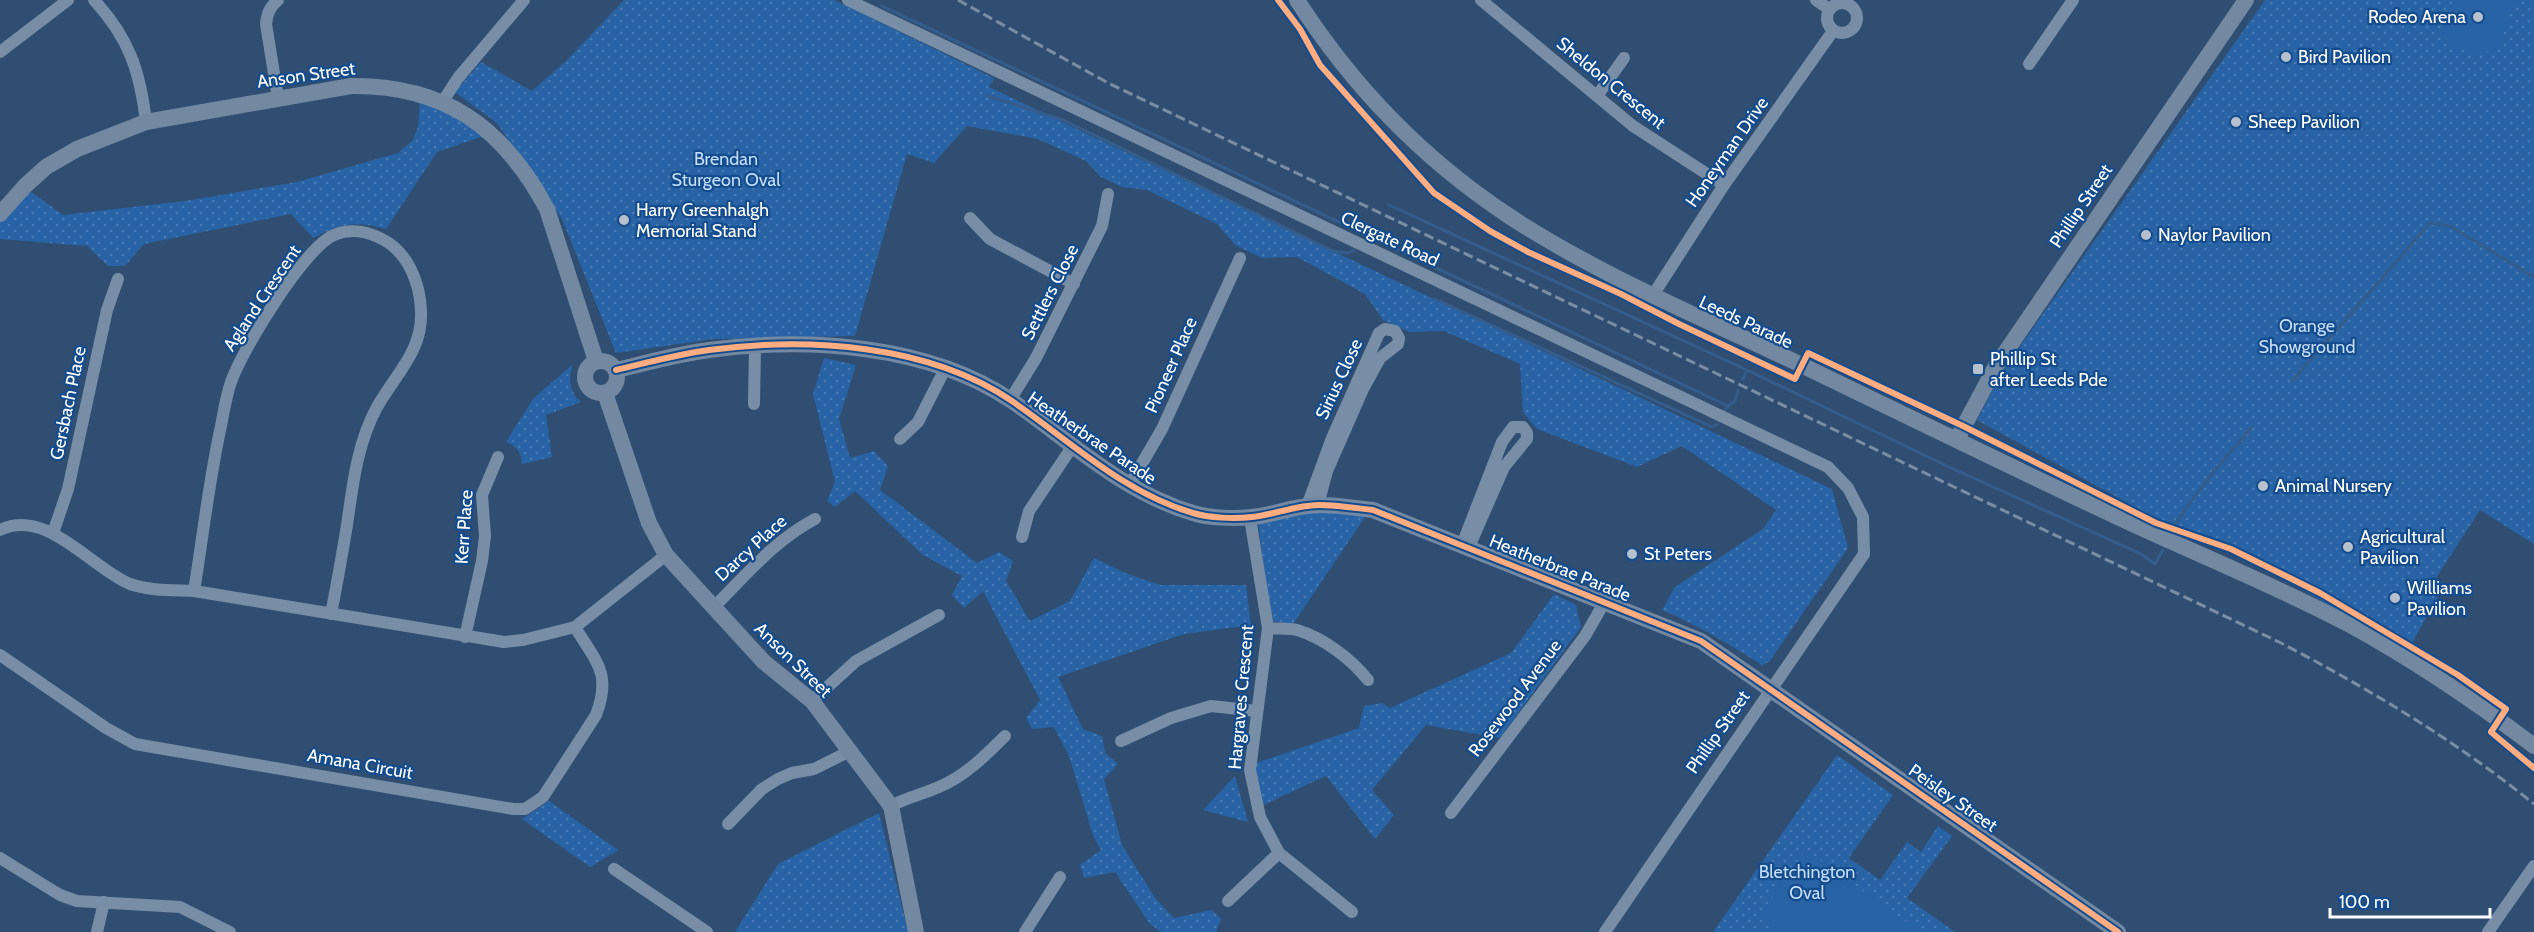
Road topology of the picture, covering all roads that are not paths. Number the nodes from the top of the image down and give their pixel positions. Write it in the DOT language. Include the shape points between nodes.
graph roads {
  1 [pos="68,0"];
  2 [pos="93,0"];
  3 [pos="279,0"];
  4 [pos="524,0"];
  5 [pos="848,0"];
  6 [pos="1297,0"];
  7 [pos="1481,0"];
  8 [pos="1816,0"];
  9 [pos="2073,0"];
  10 [pos="2246,0"];
  11 [pos="1853,3"];
  12 [pos="1829,9"];
  13 [pos="1833,30"];
  14 [pos="0,52"];
  15 [pos="1624,58"];
  16 [pos="2029,64"];
  17 [pos="1597,96"];
  18 [pos="278,98"];
  19 [pos="443,101"];
  20 [pos="146,122"];
  21 [pos="1724,185"];
  22 [pos="1108,194"];
  23 [pos="0,214"];
  24 [pos="970,218"];
  25 [pos="1240,258"];
  26 [pos="118,279"];
  27 [pos="1074,284"];
  28 [pos="1653,295"];
  29 [pos="756,346"];
  30 [pos="596,361"];
  31 [pos="946,367"];
  32 [pos="616,370"];
  33 [pos="605,393"];
  34 [pos="1010,400"];
  35 [pos="754,404"];
  36 [pos="1957,439"];
  37 [pos="900,440"];
  38 [pos="1072,447"];
  39 [pos="498,457"];
  40 [pos="1130,484"];
  41 [pos="1313,506"];
  42 [pos="1250,518"];
  43 [pos="815,519"];
  44 [pos="0,530"];
  45 [pos="53,533"];
  46 [pos="1022,537"];
  47 [pos="1466,546"];
  48 [pos="1864,554"];
  49 [pos="666,555"];
  50 [pos="194,591"];
  51 [pos="1604,603"];
  52 [pos="714,607"];
  53 [pos="331,614"];
  54 [pos="939,615"];
  55 [pos="575,627"];
  56 [pos="1268,628"];
  57 [pos="465,637"];
  58 [pos="0,655"];
  59 [pos="1368,680"];
  60 [pos="1771,691"];
  61 [pos="812,701"];
  62 [pos="1257,711"];
  63 [pos="1005,736"];
  64 [pos="1121,741"];
  65 [pos="2534,746"];
  66 [pos="848,752"];
  67 [pos="891,806"];
  68 [pos="1451,813"];
  69 [pos="728,824"];
  70 [pos="1279,853"];
  71 [pos="0,858"];
  72 [pos="2534,866"];
  73 [pos="614,869"];
  74 [pos="1060,877"];
  75 [pos="1228,901"];
  76 [pos="104,903"];
  77 [pos="1352,912"];
  78 [pos="2112,930"];
  79 [pos="97,932"];
  80 [pos="230,932"];
  81 [pos="707,932"];
  82 [pos="916,932"];
  83 [pos="1025,932"];
  84 [pos="1605,932"];
  85 [pos="2488,932"];
  1 -- 14 [label="street"];
  2 -- 20 [label="street" via="124,38 136,66"];
  3 -- 18 [label="street" via="271,6 266,24"];
  4 -- 19 [label="street"];
  5 -- 48 [label="street, Clergate Road" via="1828,467 1848,488 1863,517"];
  6 -- 28 [label="street, Leeds Parade" via="1329,47 1374,101 1464,184 1546,238"];
  7 -- 17 [label="street, Sheldon Crescent"];
  8 -- 12 [label="street"];
  9 -- 16 [label="street"];
  10 -- 36 [label="street, Phillip Street" via="1996,366"];
  11 -- 12 [label="street" via="1839,3"];
  11 -- 13 [label="street" via="1855,26 1843,33"];
  12 -- 13 [label="street" via="1827,22"];
  13 -- 21 [label="street, Honeyman Drive"];
  15 -- 17 [label="street"];
  17 -- 21 [label="street, Sheldon Crescent" via="1641,132"];
  18 -- 19 [label="street, Anson Street" via="351,86 378,86"];
  18 -- 20 [label="street, Anson Street"];
  19 -- 30 [label="street, Anson Street" via="482,124 539,193"];
  20 -- 23 [label="street, Anson Street" via="77,149 46,167"];
  21 -- 28 [label="street, Honeyman Drive"];
  22 -- 27 [label="street, Settlers Close" via="1102,226"];
  24 -- 27 [label="street" via="990,239"];
  25 -- 40 [label="street, Pioneer Place" via="1162,429"];
  26 -- 45 [label="street, Gersbach Place" via="107,310 68,489"];
  27 -- 34 [label="street, Settlers Close"];
  28 -- 36 [label="street, Leeds Parade"];
  29 -- 31 [label="street, Heatherbrae Parade" via="840,344"];
  29 -- 32 [label="street, Heatherbrae Parade" via="708,350"];
  29 -- 35 [label="street"];
  30 -- 32 [label="street" via="608,362"];
  30 -- 33 [label="street" via="586,370 584,379 591,390"];
  31 -- 34 [label="street, Heatherbrae Parade"];
  31 -- 37 [label="street" via="918,422"];
  32 -- 33 [label="street" via="615,384"];
  33 -- 49 [label="street, Anson Street" via="649,523"];
  34 -- 38 [label="street, Heatherbrae Parade"];
  36 -- 65 [label="street, Leeds Parade" via="2350,626 2454,688"];
  38 -- 40 [label="street, Heatherbrae Parade"];
  38 -- 46 [label="street" via="1029,511"];
  39 -- 57 [label="street, Kerr Place" via="482,495 485,536"];
  40 -- 42 [label="street, Heatherbrae Parade" via="1193,513"];
  41 -- 41 [label="street, Sirius Close" via="1332,438 1379,333 1385,329 1395,331 1398,344 1380,358 1363,388"];
  41 -- 42 [label="street, Heatherbrae Parade"];
  41 -- 47 [label="street, Heatherbrae Parade" via="1373,510"];
  42 -- 56 [label="street, Hargraves Crescent"];
  43 -- 52 [label="street, Darcy Place" via="793,531"];
  44 -- 45 [label="street" via="10,525 32,526"];
  45 -- 50 [label="street" via="129,583 144,588"];
  47 -- 47 [label="street" via="1502,442 1513,427 1523,427 1527,439 1504,467"];
  47 -- 51 [label="street, Heatherbrae Parade"];
  48 -- 60 [label="street, Phillip Street"];
  49 -- 52 [label="street, Anson Street"];
  49 -- 55 [label="street"];
  50 -- 53 [label="street"];
  50 -- 53 [label="street, Agland Crescent" via="217,446 239,363 294,277 321,244 343,232 363,231 386,241 407,262 415,276 422,311 414,350 378,406 359,451"];
  51 -- 60 [label="street, Heatherbrae Parade" via="1701,641"];
  51 -- 68 [label="street, Rosewood Avenue" via="1585,636"];
  52 -- 61 [label="street, Anson Street" via="764,662"];
  53 -- 57 [label="street"];
  54 -- 61 [label="street" via="856,661"];
  55 -- 57 [label="street" via="504,642"];
  55 -- 58 [label="street, Amana Circuit" via="599,668 604,690 596,715 543,797 525,808 513,809 135,744"];
  56 -- 59 [label="street" via="1297,630 1332,648"];
  56 -- 62 [label="street, Hargraves Crescent"];
  60 -- 78 [label="street, Peisley Street"];
  60 -- 84 [label="street, Phillip Street"];
  61 -- 66 [label="street, Anson Street"];
  62 -- 64 [label="street" via="1211,706 1171,718"];
  62 -- 70 [label="street, Hargraves Crescent" via="1250,770 1260,817"];
  63 -- 67 [label="street" via="983,759 940,787"];
  66 -- 67 [label="street, Anson Street"];
  66 -- 69 [label="street" via="814,769 778,779 762,789"];
  67 -- 82 [label="street, Anson Street"];
  70 -- 75 [label="street"];
  70 -- 77 [label="street, Hargraves Crescent"];
  71 -- 76 [label="street" via="60,895"];
  72 -- 85 [label="street"];
  73 -- 81 [label="street"];
  74 -- 83 [label="street"];
  76 -- 79 [label="street"];
  76 -- 80 [label="street" via="180,908"];
}
